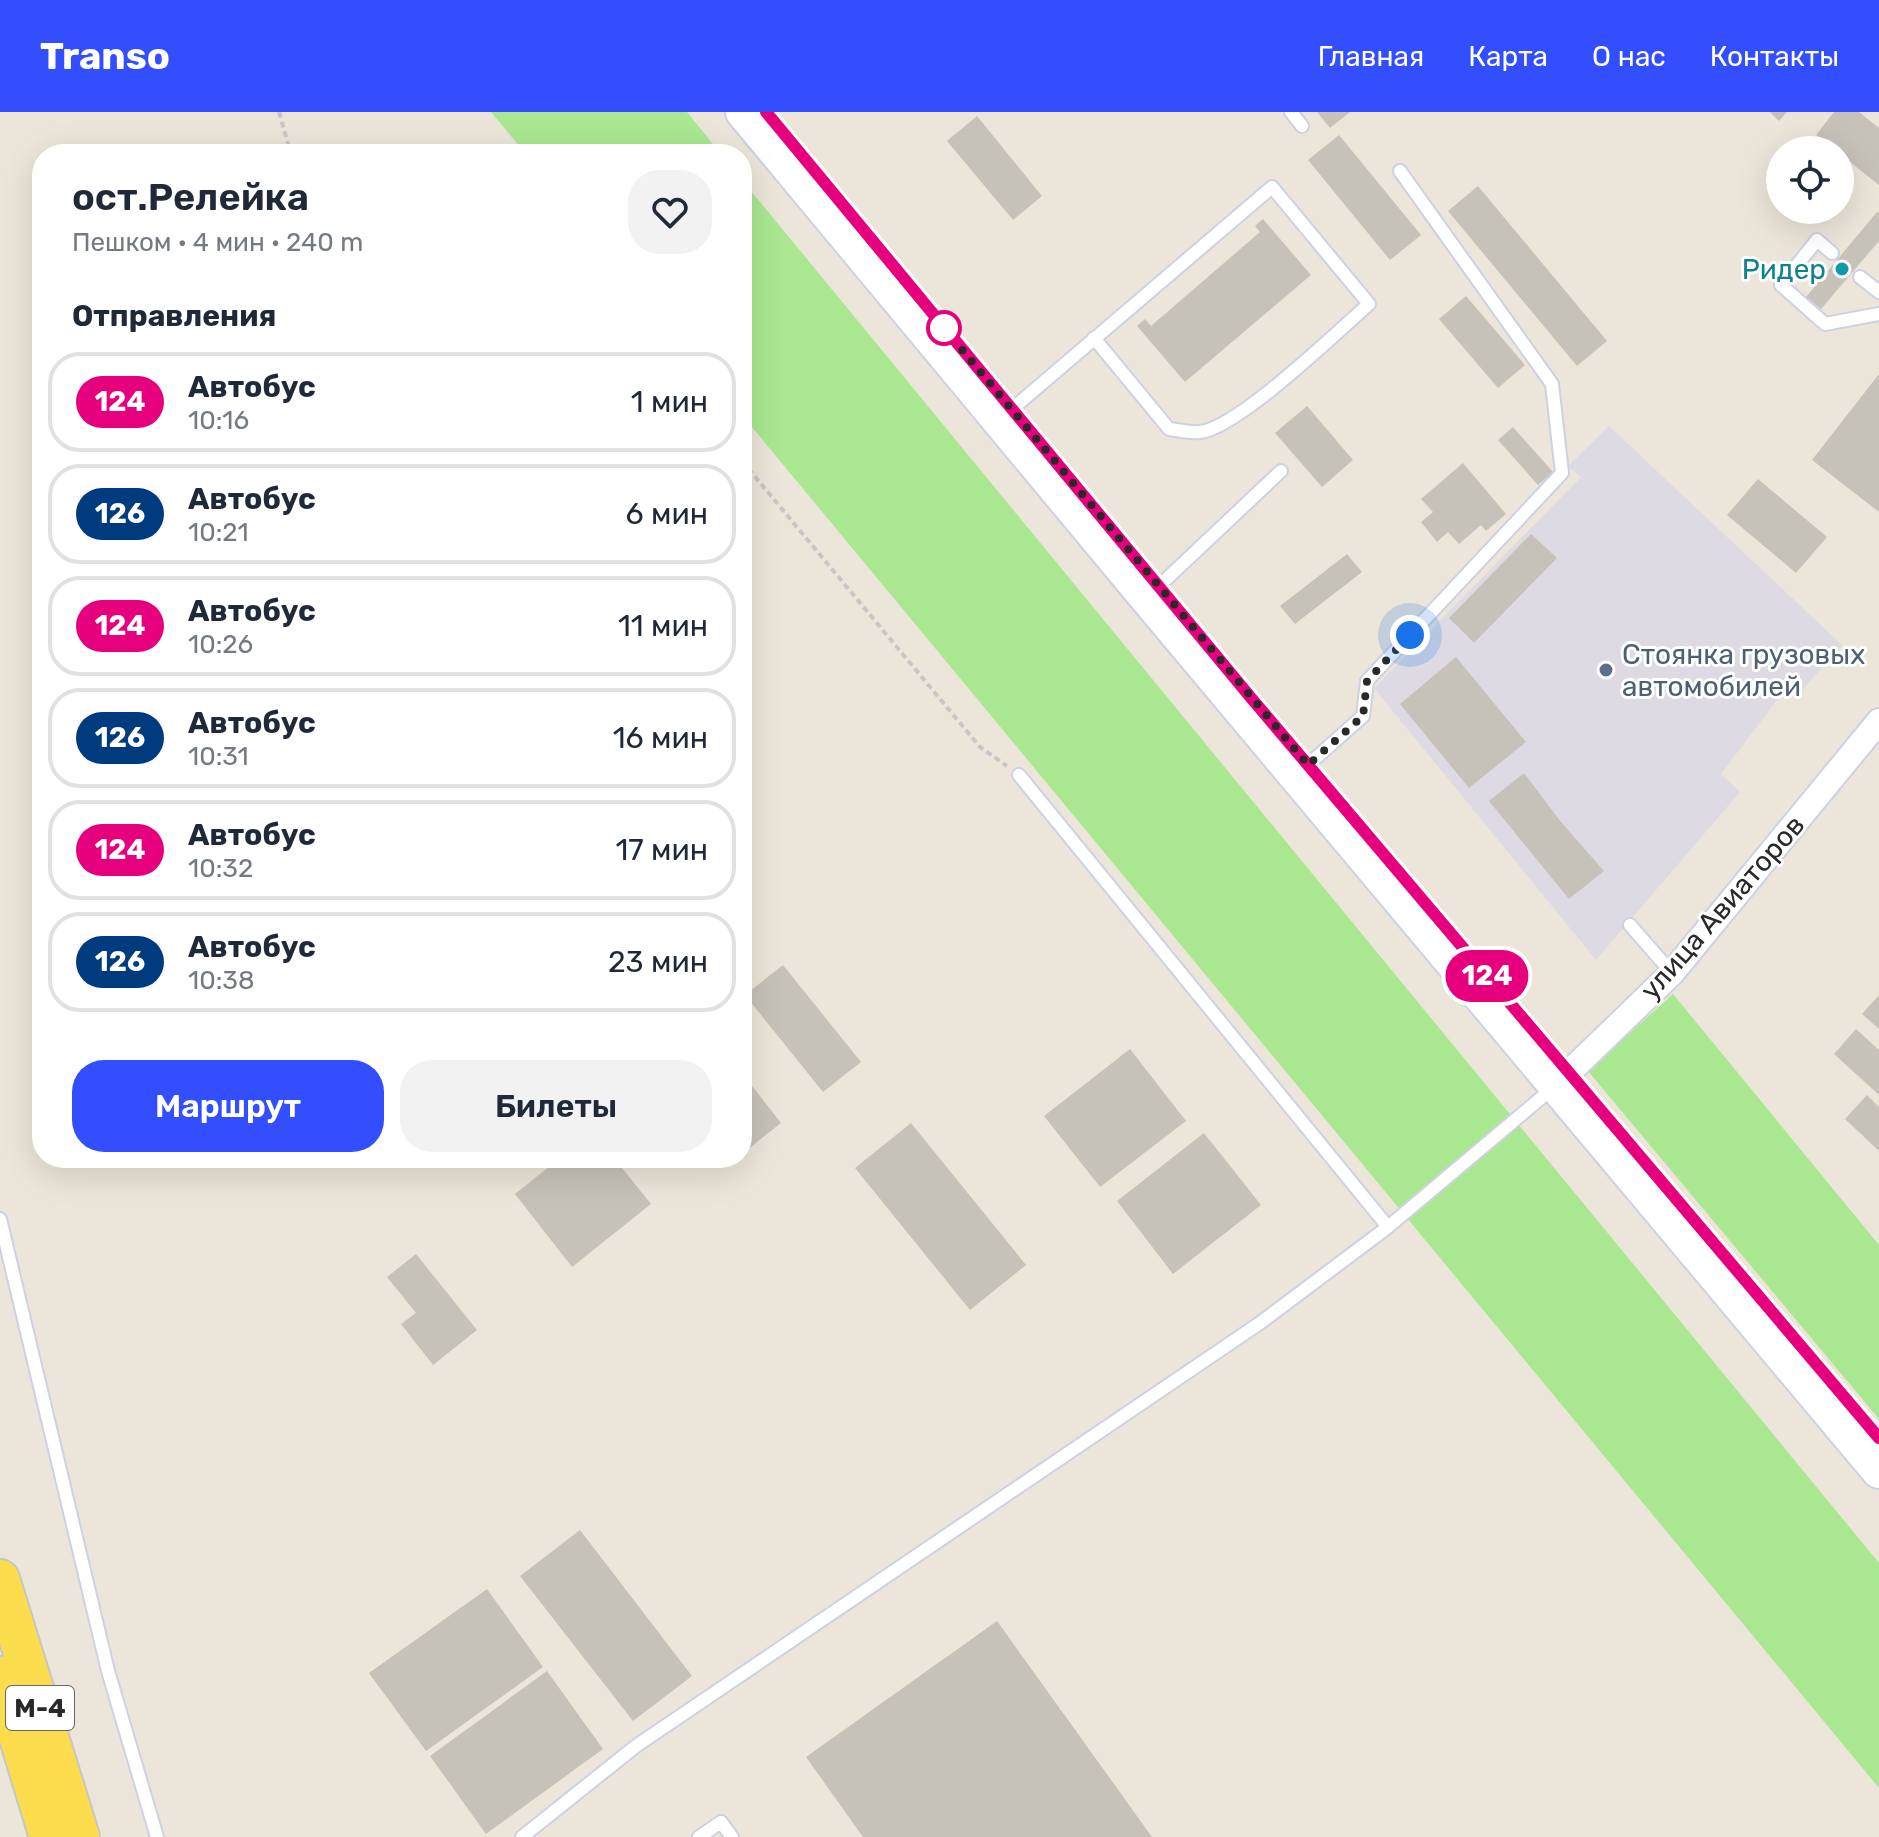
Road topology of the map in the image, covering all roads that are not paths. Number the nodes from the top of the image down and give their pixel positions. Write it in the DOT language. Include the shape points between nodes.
graph roads {
  1 [pos="743,112"];
  2 [pos="766,112"];
  3 [pos="1291,112"];
  4 [pos="1302,126"];
  5 [pos="1400,171"];
  6 [pos="1832,253"];
  7 [pos="1860,277"];
  8 [pos="1879,292"];
  9 [pos="1879,314"];
  10 [pos="1094,338"];
  11 [pos="1011,410"];
  12 [pos="1281,471"];
  13 [pos="1158,587"];
  14 [pos="1879,721"];
  15 [pos="1308,765"];
  16 [pos="1019,775"];
  17 [pos="1630,925"];
  18 [pos="1672,973"];
  19 [pos="1563,1079"];
  20 [pos="0,1219"];
  21 [pos="1388,1227"];
  22 [pos="1879,1438"];
  23 [pos="1879,1471"];
  24 [pos="0,1579"];
  25 [pos="0,1676"];
  26 [pos="49,1837"];
  27 [pos="80,1837"];
  28 [pos="157,1837"];
  29 [pos="522,1837"];
  30 [pos="699,1837"];
  31 [pos="732,1837"];
  1 -- 19 [label="main road" via="1147,598"];
  2 -- 11 [label="main road"];
  3 -- 4 [label="lane"];
  5 -- 15 [label="lane" via="1552,384 1562,473 1367,681 1363,716"];
  6 -- 9 [label="lane" via="1817,240 1781,285 1825,324"];
  7 -- 8 [label="lane"];
  10 -- 10 [label="lane" via="1272,187 1369,304 1233,419 1201,432 1169,429"];
  10 -- 11 [label="lane"];
  11 -- 13 [label="main road"];
  12 -- 13 [label="lane"];
  13 -- 15 [label="main road"];
  14 -- 18 [label="street, улица Авиаторов"];
  15 -- 19 [label="main road"];
  16 -- 21 [label="lane"];
  17 -- 18 [label="lane"];
  18 -- 19 [label="street, улица Авиаторов"];
  19 -- 21 [label="lane"];
  19 -- 22 [label="main road"];
  19 -- 23 [label="main road"];
  20 -- 28 [label="lane" via="108,1671"];
  21 -- 29 [label="lane" via="1260,1323 636,1746"];
  24 -- 27 [label="main road, М-4"];
  25 -- 26 [label="main road, М-4"];
  30 -- 31 [label="lane" via="721,1822"];
}
